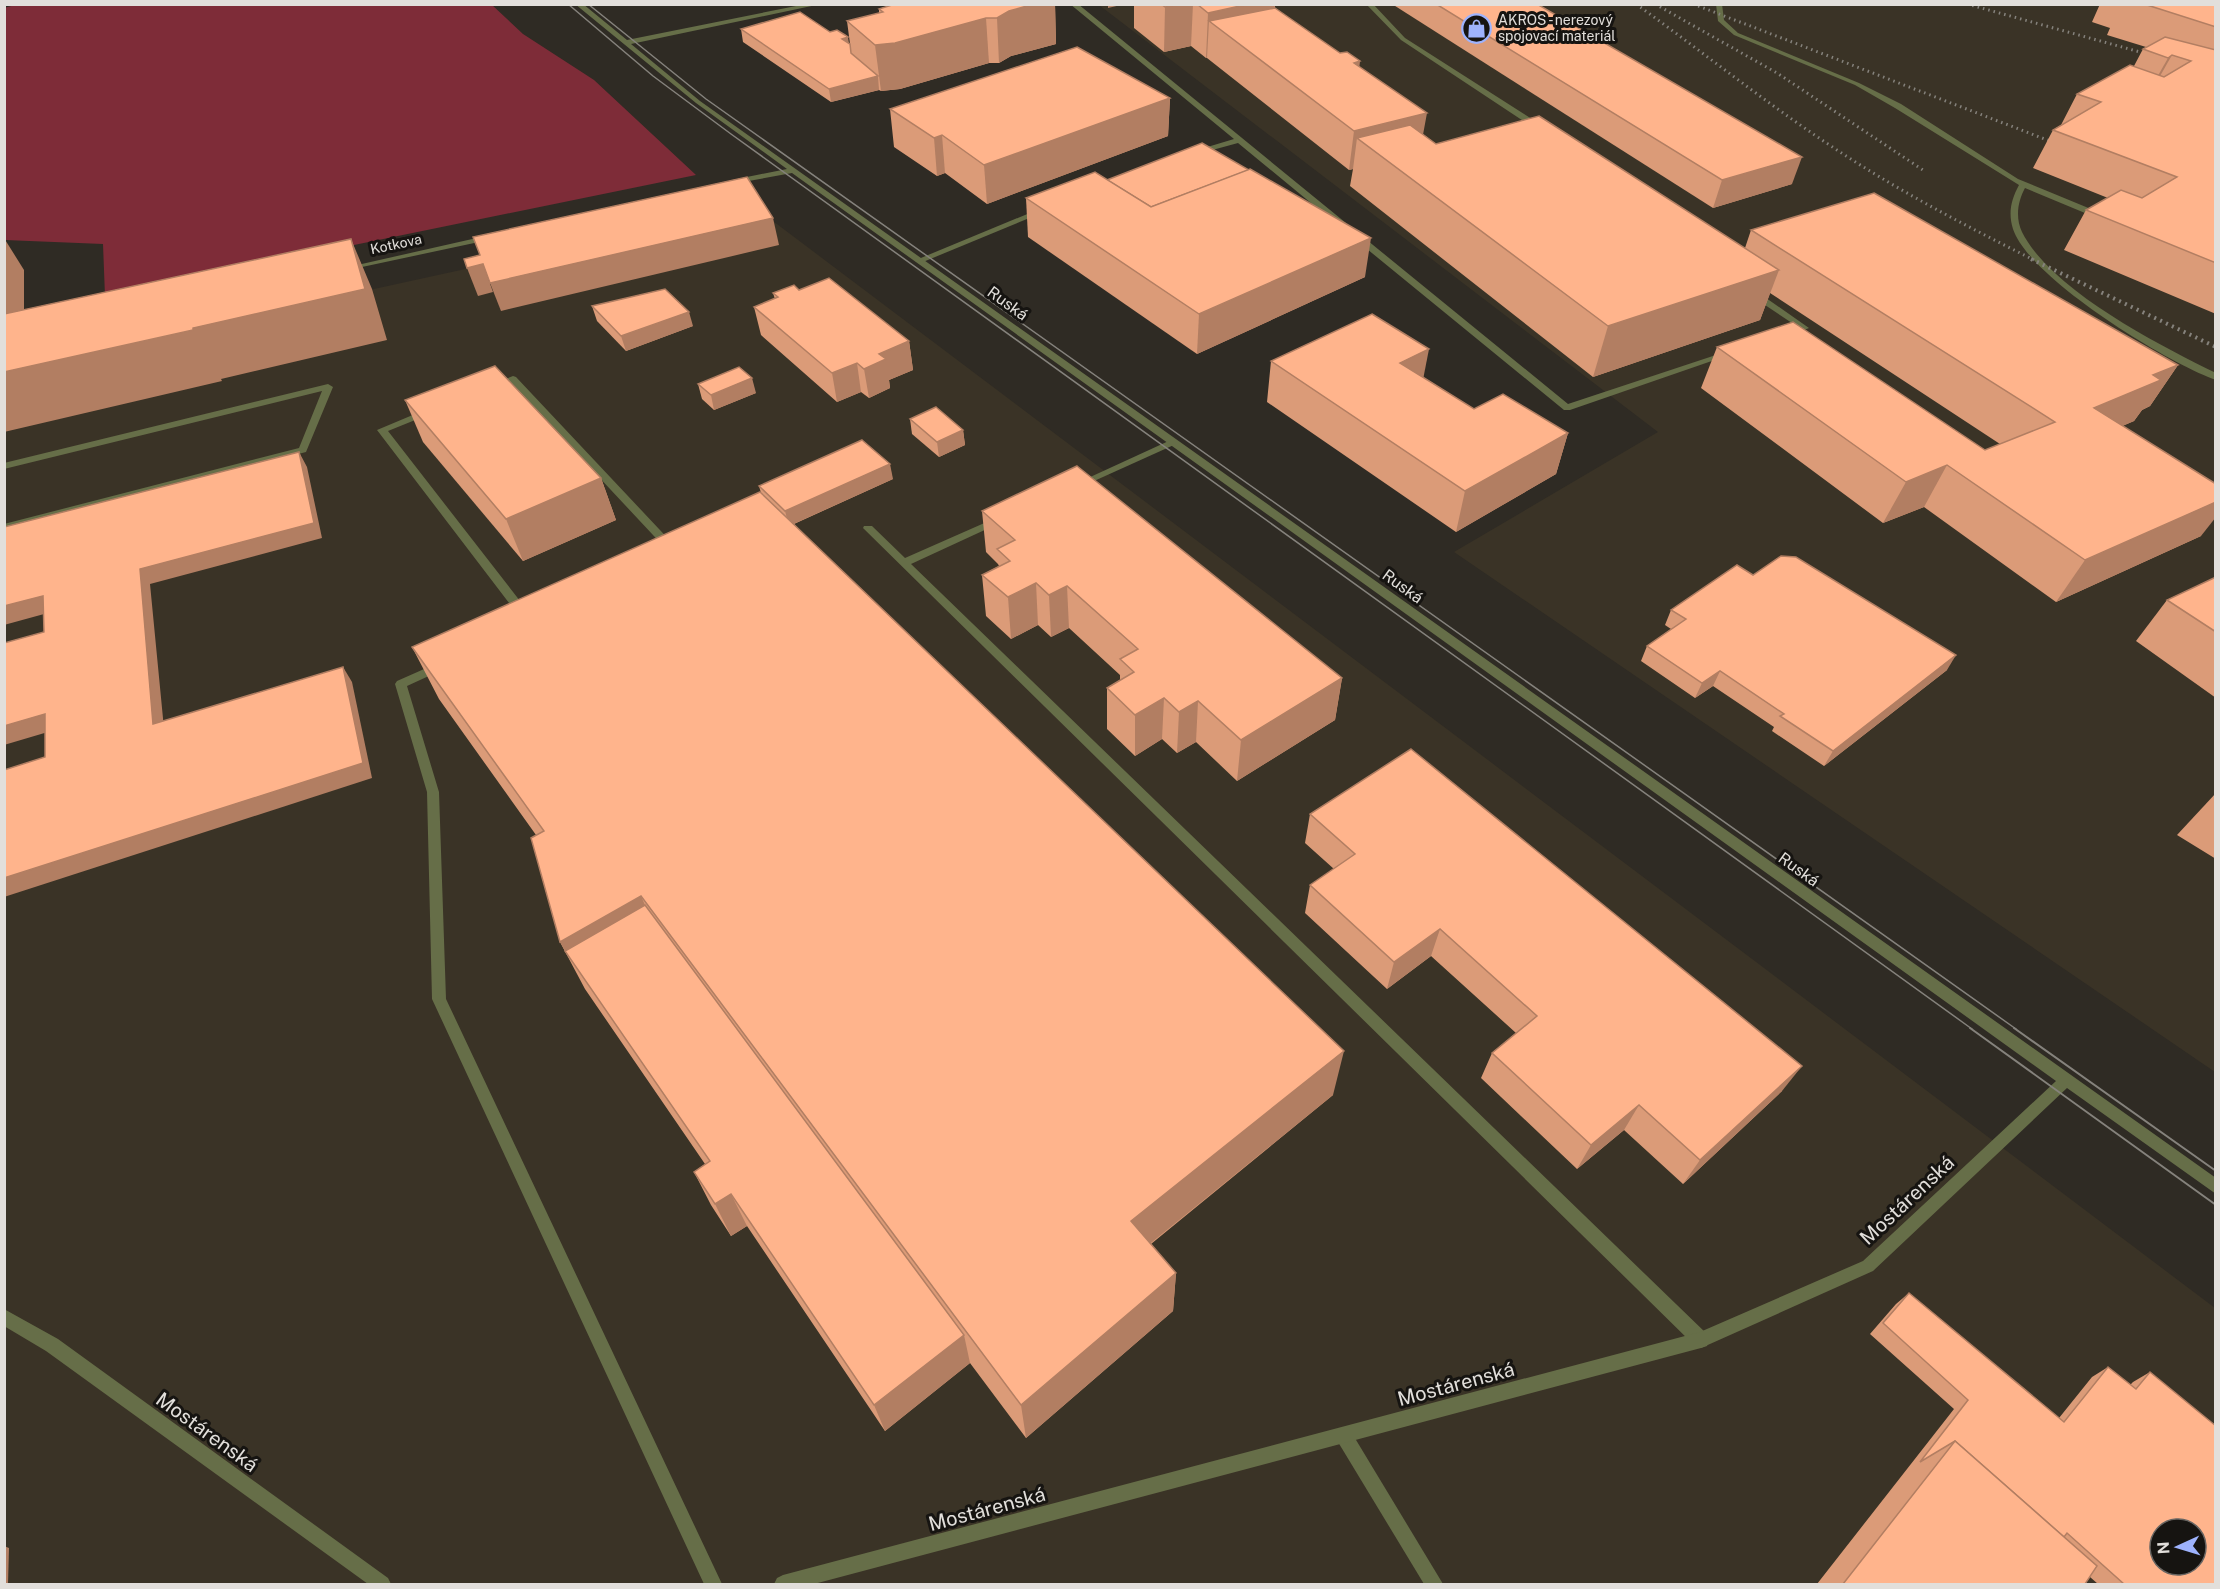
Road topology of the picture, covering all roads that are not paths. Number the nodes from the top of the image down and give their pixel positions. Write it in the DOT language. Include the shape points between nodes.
graph roads {
  1 [pos="578,4"];
  2 [pos="818,4"];
  3 [pos="1073,4"];
  4 [pos="1369,4"];
  5 [pos="1719,4"];
  6 [pos="624,44"];
  7 [pos="1552,135"];
  8 [pos="1239,140"];
  9 [pos="1186,157"];
  10 [pos="794,170"];
  11 [pos="2023,184"];
  12 [pos="720,186"];
  13 [pos="1045,210"];
  14 [pos="2110,220"];
  15 [pos="502,234"];
  16 [pos="920,260"];
  17 [pos="341,270"];
  18 [pos="1740,284"];
  19 [pos="1783,335"];
  20 [pos="1737,351"];
  21 [pos="2216,377"];
  22 [pos="480,391"];
  23 [pos="436,408"];
  24 [pos="1173,442"];
  25 [pos="4,466"];
  26 [pos="1066,490"];
  27 [pos="1012,514"];
  28 [pos="4,527"];
  29 [pos="868,528"];
  30 [pos="679,557"];
  31 [pos="903,562"];
  32 [pos="520,629"];
  33 [pos="455,659"];
  34 [pos="2066,1080"];
  35 [pos="2216,1186"];
  36 [pos="4,1317"];
  37 [pos="1701,1340"];
  38 [pos="1344,1436"];
  39 [pos="382,1584"];
  40 [pos="713,1584"];
  41 [pos="783,1584"];
  42 [pos="1434,1584"];
  1 -- 6 [label="street, Ruská"];
  2 -- 6 [label="street"];
  3 -- 8 [label="street"];
  4 -- 7 [label="street" via="1403,39"];
  5 -- 11 [label="street" via="1721,21 1736,34 1857,84"];
  6 -- 10 [label="street, Ruská"];
  8 -- 9 [label="street"];
  8 -- 20 [label="street" via="1567,408"];
  10 -- 12 [label="street"];
  10 -- 16 [label="street, Ruská"];
  11 -- 14 [label="street"];
  11 -- 21 [label="street" via="2013,206 2017,226 2025,245 2049,274 2104,313"];
  13 -- 16 [label="street"];
  15 -- 17 [label="street, Kotkova"];
  16 -- 24 [label="street, Ruská"];
  18 -- 19 [label="street" via="1805,328"];
  22 -- 30 [label="street" via="513,379"];
  23 -- 32 [label="street" via="382,430 531,624"];
  24 -- 26 [label="street"];
  24 -- 34 [label="street, Ruská"];
  25 -- 28 [label="street" via="328,387 303,450"];
  27 -- 31 [label="street"];
  29 -- 31 [label="street"];
  31 -- 37 [label="street"];
  33 -- 40 [label="street" via="401,684 433,792 438,999"];
  34 -- 35 [label="street, Ruská"];
  34 -- 37 [label="street, Mostárenská" via="1868,1266"];
  36 -- 39 [label="street, Mostárenská" via="52,1345"];
  37 -- 38 [label="street, Mostárenská"];
  38 -- 41 [label="street, Mostárenská"];
  38 -- 42 [label="street"];
}
